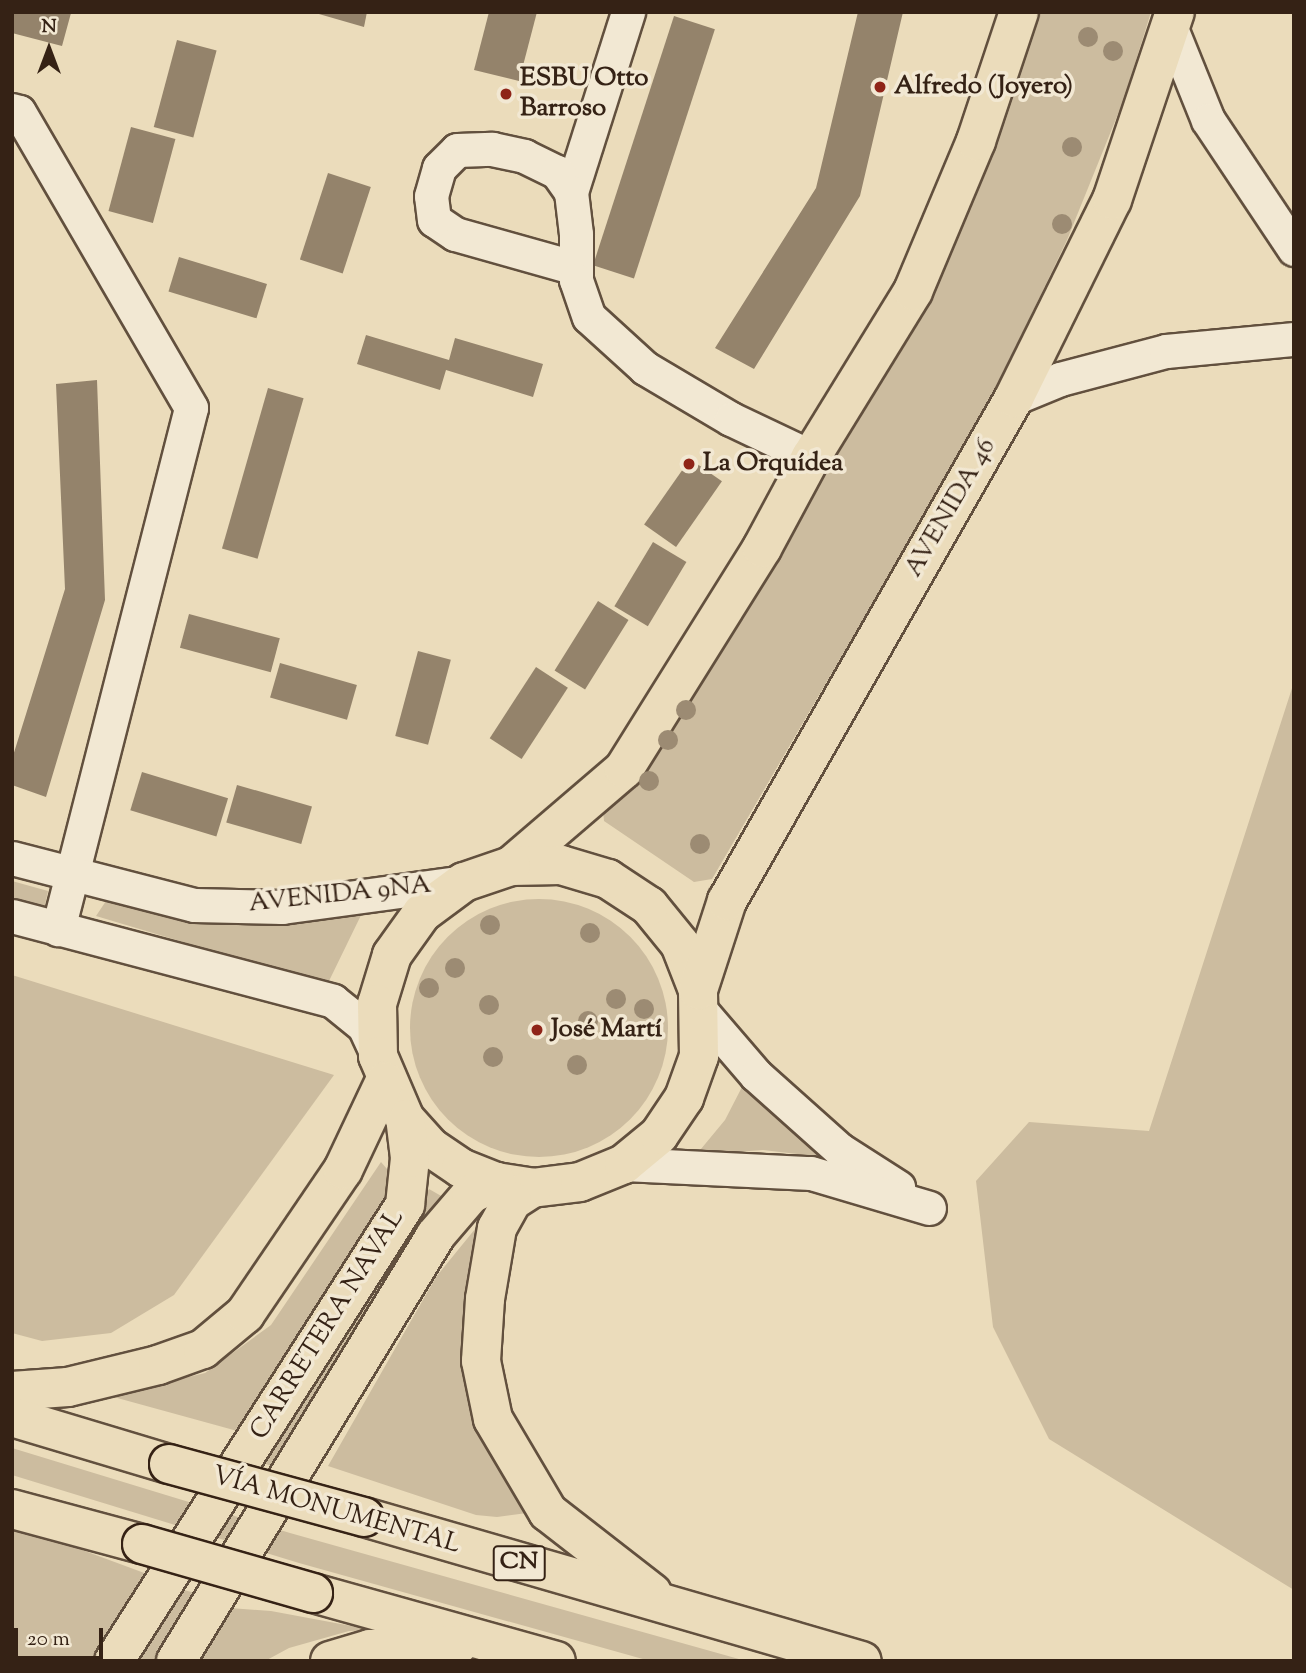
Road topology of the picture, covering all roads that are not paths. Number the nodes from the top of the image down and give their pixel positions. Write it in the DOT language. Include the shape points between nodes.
graph roads {
  1 [pos="628,12"];
  2 [pos="1019,12"];
  3 [pos="1172,19"];
  4 [pos="12,110"];
  5 [pos="571,192"];
  6 [pos="1294,249"];
  7 [pos="576,268"];
  8 [pos="1294,339"];
  9 [pos="1014,398"];
  10 [pos="811,457"];
  11 [pos="12,858"];
  12 [pos="511,866"];
  13 [pos="75,873"];
  14 [pos="464,882"];
  15 [pos="12,916"];
  16 [pos="58,929"];
  17 [pos="699,1000"];
  18 [pos="382,1068"];
  19 [pos="405,1119"];
  20 [pos="624,1164"];
  21 [pos="514,1185"];
  22 [pos="12,1391"];
  23 [pos="12,1417"];
  24 [pos="12,1509"];
  25 [pos="674,1609"];
  26 [pos="491,1643"];
  27 [pos="114,1661"];
  28 [pos="176,1661"];
  29 [pos="330,1661"];
  30 [pos="556,1661"];
  31 [pos="862,1661"];
  1 -- 5 [label="street"];
  2 -- 10 [label="main road" via="976,141 913,291"];
  3 -- 6 [label="street" via="1208,120 1259,204"];
  3 -- 9 [label="main road, AVENIDA 46" via="1112,200"];
  4 -- 13 [label="street" via="19,112 191,408"];
  5 -- 7 [label="street"];
  5 -- 7 [label="street" via="557,172 524,156 492,149 457,150 439,168 431,196 433,220 455,234"];
  7 -- 10 [label="street" via="589,317 645,368 731,419"];
  8 -- 9 [label="street" via="1166,351 1060,379"];
  9 -- 17 [label="main road, AVENIDA 46" via="727,901"];
  10 -- 12 [label="main road" via="762,548 624,769"];
  11 -- 13 [label="street, AVENIDA 9NA"];
  12 -- 14 [label="main road"];
  12 -- 17 [label="main road" via="561,865 608,879 649,906 680,944"];
  13 -- 14 [label="street, AVENIDA 9NA" via="194,905 282,907"];
  13 -- 16 [label="street"];
  14 -- 18 [label="main road" via="422,912 392,955 377,1004"];
  15 -- 16 [label="street"];
  16 -- 18 [label="street" via="333,1002 364,1026"];
  17 -- 20 [label="main road" via="699,1056 684,1098 659,1135"];
  17 -- 20 [label="street" via="756,1075 840,1150 929,1208 811,1173"];
  18 -- 19 [label="main road"];
  18 -- 22 [label="main road" via="343,1170 245,1314 203,1349 158,1365 68,1387"];
  19 -- 21 [label="main road" via="451,1161"];
  19 -- 27 [label="main road, CARRETERA NAVAL" via="410,1158 405,1205"];
  20 -- 21 [label="main road" via="580,1182"];
  21 -- 25 [label="main road" via="512,1201 497,1228 485,1299 481,1361 493,1419 548,1512"];
  21 -- 28 [label="main road, CARRETERA NAVAL" via="471,1194 435,1236"];
  23 -- 25 [label="main road, VÍA MONUMENTAL / CN, bridge"];
  24 -- 26 [label="main road, bridge"];
  25 -- 31 [label="main road, VÍA MONUMENTAL / CN"];
  26 -- 29 [label="main road" via="370,1649"];
  26 -- 30 [label="main road"];
}
